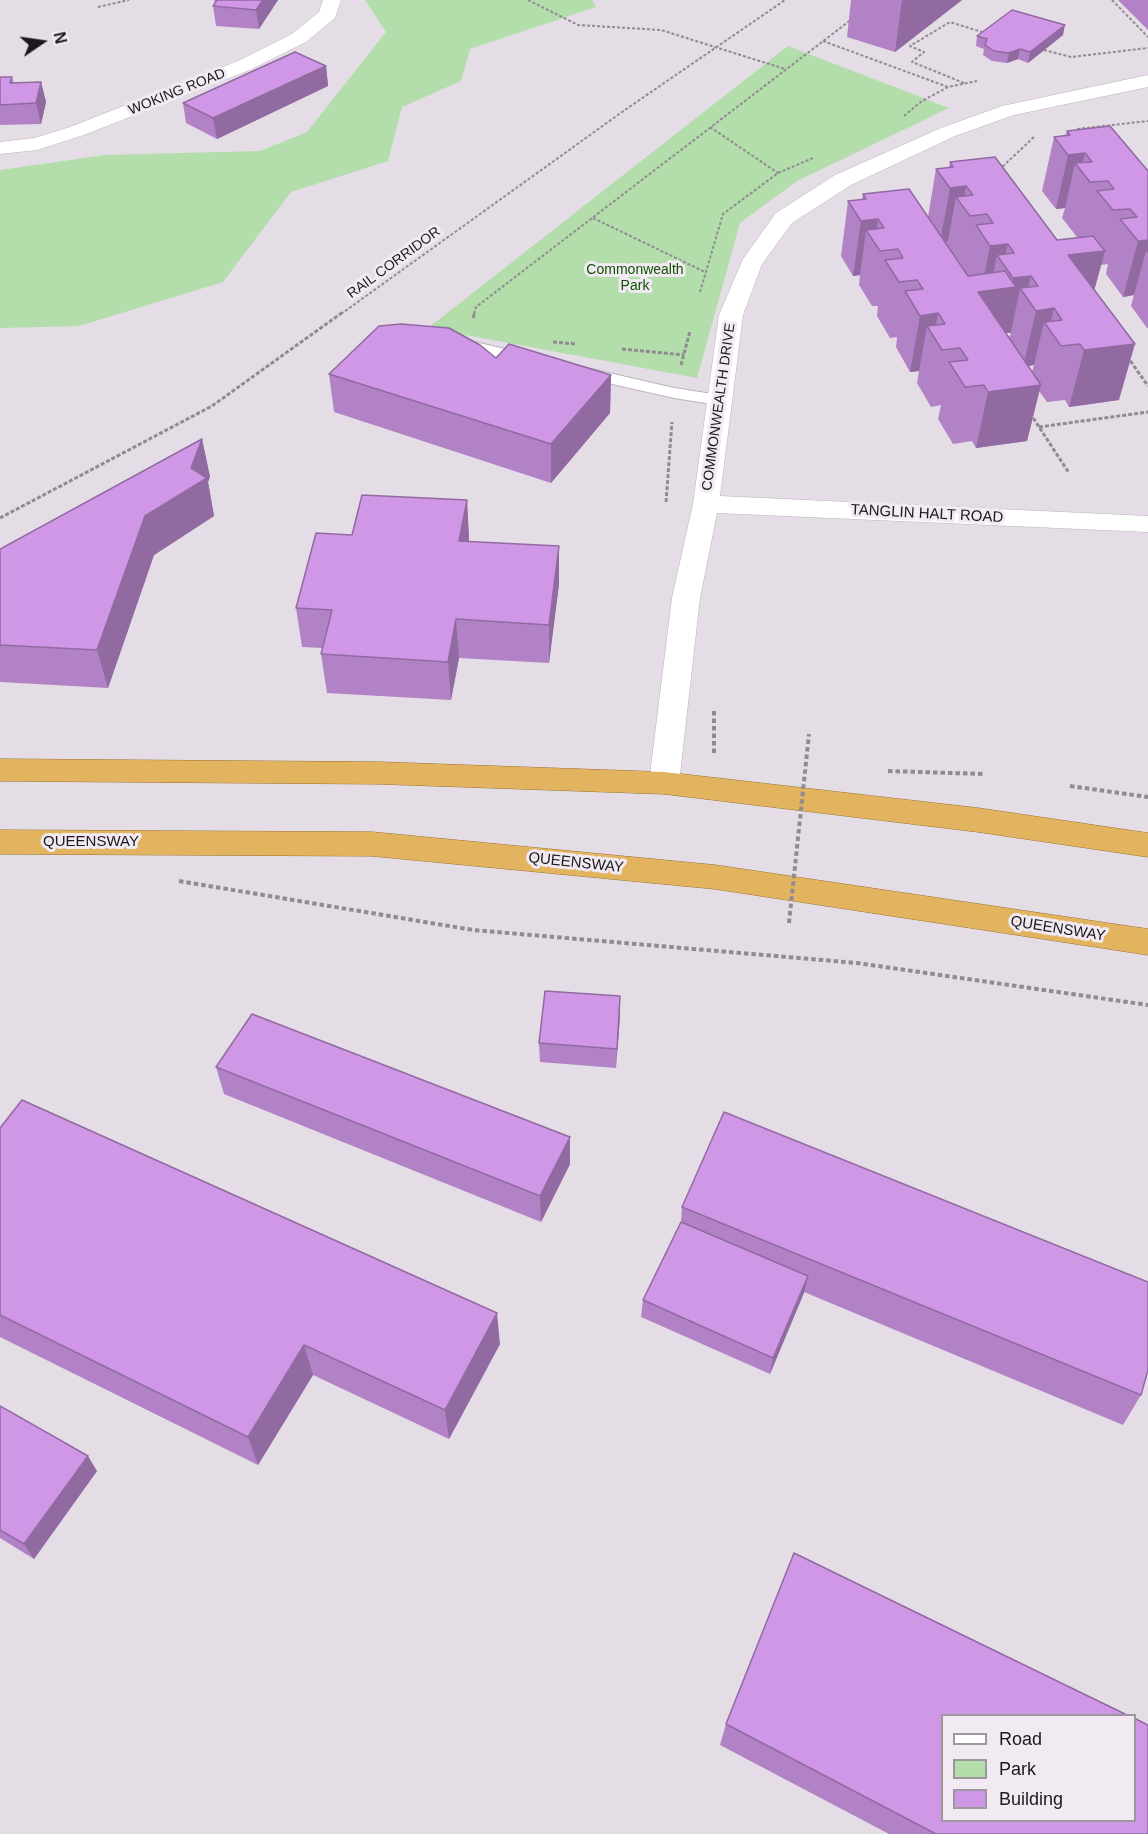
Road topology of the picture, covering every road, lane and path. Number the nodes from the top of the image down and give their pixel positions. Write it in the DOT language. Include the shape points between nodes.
graph roads {
  1 [pos="129,0"];
  2 [pos="332,0"];
  3 [pos="528,0"];
  4 [pos="785,0"];
  5 [pos="1112,0"];
  6 [pos="98,7"];
  7 [pos="853,18"];
  8 [pos="991,34"];
  9 [pos="1148,37"];
  10 [pos="823,41"];
  11 [pos="716,48"];
  12 [pos="1148,48"];
  13 [pos="1044,50"];
  14 [pos="785,69"];
  15 [pos="977,81"];
  16 [pos="1148,81"];
  17 [pos="965,83"];
  18 [pos="948,87"];
  19 [pos="902,118"];
  20 [pos="1148,122"];
  21 [pos="710,127"];
  22 [pos="1100,127"];
  23 [pos="1069,130"];
  24 [pos="1038,133"];
  25 [pos="1106,135"];
  26 [pos="0,148"];
  27 [pos="817,156"];
  28 [pos="997,172"];
  29 [pos="778,173"];
  30 [pos="593,218"];
  31 [pos="705,272"];
  32 [pos="700,293"];
  33 [pos="474,321"];
  34 [pos="692,324"];
  35 [pos="445,341"];
  36 [pos="544,341"];
  37 [pos="579,345"];
  38 [pos="614,348"];
  39 [pos="684,355"];
  40 [pos="1127,356"];
  41 [pos="548,364"];
  42 [pos="571,370"];
  43 [pos="1148,386"];
  44 [pos="674,393"];
  45 [pos="720,400"];
  46 [pos="1026,407"];
  47 [pos="1148,412"];
  48 [pos="1039,427"];
  49 [pos="1069,473"];
  50 [pos="706,504"];
  51 [pos="666,512"];
  52 [pos="0,518"];
  53 [pos="1148,524"];
  54 [pos="714,703"];
  55 [pos="808,734"];
  56 [pos="713,765"];
  57 [pos="0,770"];
  58 [pos="664,783"];
  59 [pos="1070,786"];
  60 [pos="1148,797"];
  61 [pos="0,842"];
  62 [pos="1148,845"];
  63 [pos="175,880"];
  64 [pos="789,923"];
  65 [pos="1148,942"];
  66 [pos="1148,1005"];
  1 -- 6 [label="path"];
  2 -- 26 [label="street, WOKING ROAD" via="328,14 299,38 245,65 77,131 37,144"];
  3 -- 11 [label="path" via="578,25 661,30"];
  4 -- 11 [label="path, RAIL CORRIDOR"];
  5 -- 9 [label="path"];
  7 -- 10 [label="path"];
  8 -- 17 [label="path" via="950,22 910,46 924,52 912,63"];
  10 -- 14 [label="path"];
  10 -- 18 [label="path"];
  11 -- 14 [label="path"];
  11 -- 52 [label="path, RAIL CORRIDOR" via="212,406"];
  12 -- 13 [label="path" via="1071,57"];
  14 -- 21 [label="path"];
  15 -- 17 [label="path"];
  16 -- 45 [label="street, COMMONWEALTH DRIVE" via="1009,110 948,132 843,180 784,218 751,264 731,315"];
  17 -- 18 [label="path"];
  18 -- 19 [label="path" via="922,100"];
  20 -- 22 [label="path"];
  21 -- 29 [label="path"];
  21 -- 30 [label="path"];
  22 -- 23 [label="path"];
  22 -- 25 [label="path"];
  24 -- 28 [label="path"];
  27 -- 29 [label="path"];
  29 -- 31 [label="path" via="723,214"];
  30 -- 31 [label="path"];
  30 -- 33 [label="path" via="476,308"];
  31 -- 32 [label="path"];
  34 -- 39 [label="path"];
  35 -- 41 [label="lane"];
  36 -- 37 [label="path"];
  38 -- 39 [label="path"];
  39 -- 44 [label="path"];
  40 -- 43 [label="path"];
  42 -- 44 [label="lane"];
  44 -- 45 [label="lane"];
  44 -- 51 [label="path"];
  45 -- 50 [label="street, COMMONWEALTH DRIVE"];
  46 -- 48 [label="path"];
  47 -- 48 [label="path"];
  48 -- 49 [label="path"];
  50 -- 53 [label="street, TANGLIN HALT ROAD"];
  50 -- 58 [label="street, COMMONWEALTH DRIVE" via="686,598"];
  54 -- 56 [label="path"];
  55 -- 64 [label="path, bridge"];
  57 -- 58 [label="highway" via="379,773"];
  58 -- 62 [label="highway" via="978,820"];
  59 -- 60 [label="path"];
  61 -- 65 [label="highway, QUEENSWAY" via="372,844 715,877"];
  63 -- 66 [label="path" via="473,930 857,963"];
}
